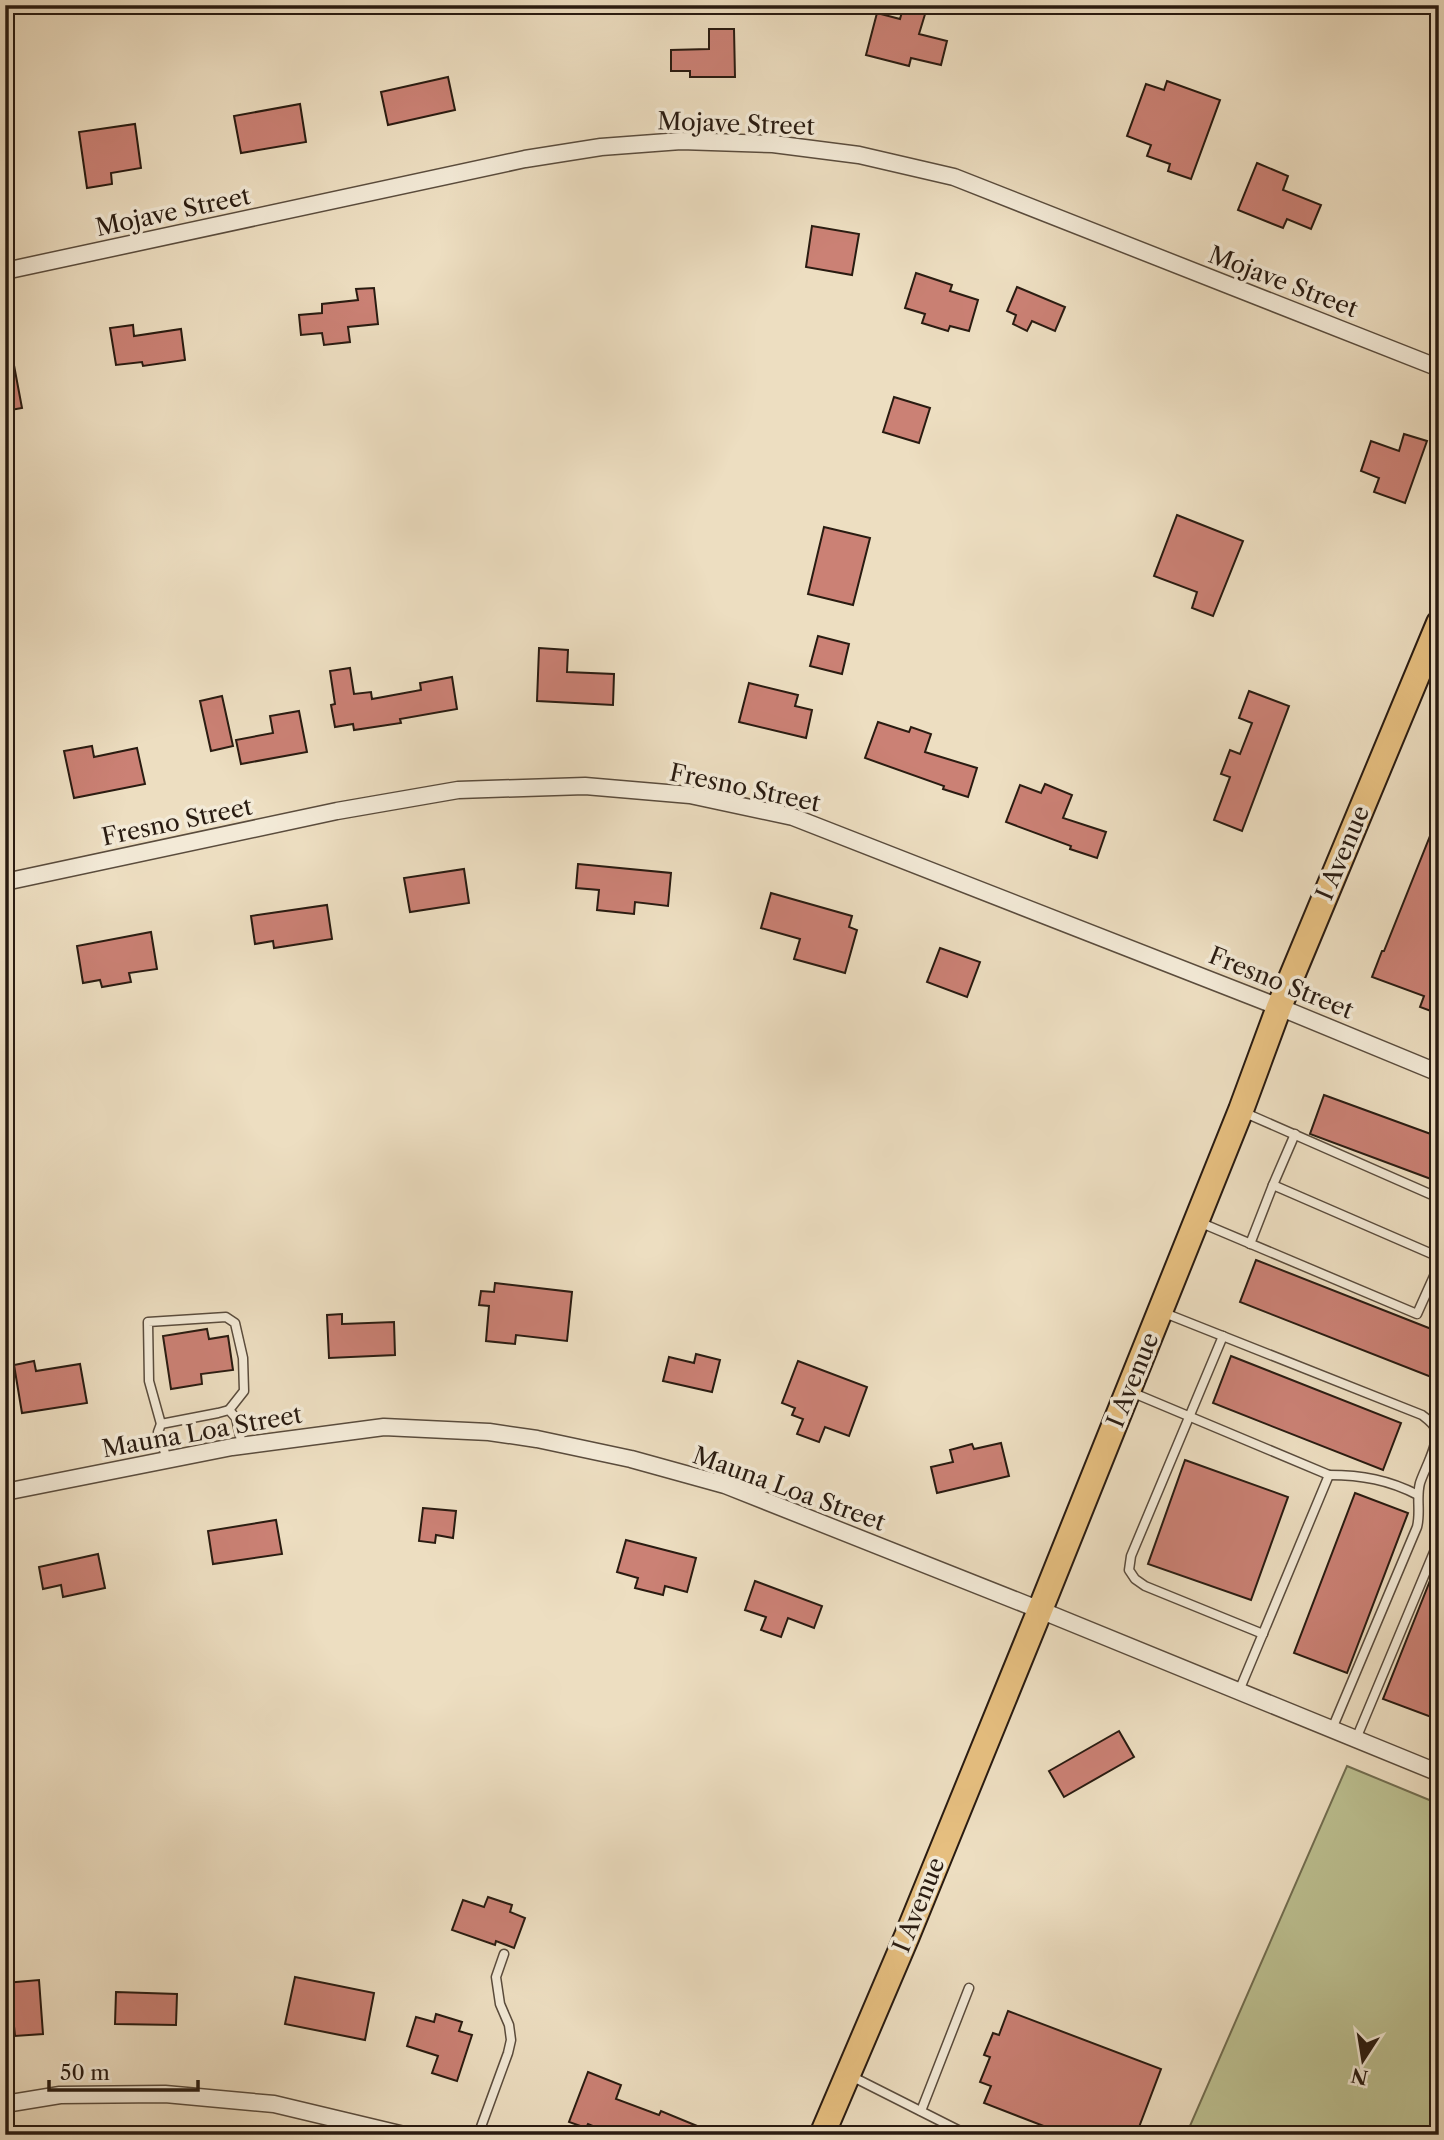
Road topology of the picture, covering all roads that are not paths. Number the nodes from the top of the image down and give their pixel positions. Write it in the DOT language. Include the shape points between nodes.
graph roads {
  1 [pos="5,271"];
  2 [pos="1439,368"];
  3 [pos="1439,623"];
  4 [pos="5,882"];
  5 [pos="1279,1006"];
  6 [pos="1439,1073"];
  7 [pos="1241,1110"];
  8 [pos="1295,1134"];
  9 [pos="1273,1185"];
  10 [pos="1439,1198"];
  11 [pos="1196,1221"];
  12 [pos="1250,1244"];
  13 [pos="1439,1257"];
  14 [pos="1439,1265"];
  15 [pos="1160,1312"];
  16 [pos="1223,1336"];
  17 [pos="1128,1390"];
  18 [pos="229,1410"];
  19 [pos="1190,1416"];
  20 [pos="161,1424"];
  21 [pos="242,1446"];
  22 [pos="167,1459"];
  23 [pos="1329,1475"];
  24 [pos="5,1492"];
  25 [pos="1419,1495"];
  26 [pos="1439,1539"];
  27 [pos="1040,1610"];
  28 [pos="1263,1634"];
  29 [pos="1239,1691"];
  30 [pos="1332,1729"];
  31 [pos="1356,1739"];
  32 [pos="1439,1773"];
  33 [pos="504,1954"];
  34 [pos="970,1989"];
  35 [pos="848,2074"];
  36 [pos="5,2104"];
  37 [pos="921,2111"];
  38 [pos="404,2135"];
  39 [pos="478,2135"];
  40 [pos="822,2135"];
  41 [pos="968,2135"];
  1 -- 2 [label="street, Mojave Street" via="525,159 681,141 773,144 859,155 954,177"];
  3 -- 5 [label="main road, I Avenue"];
  4 -- 5 [label="street, Fresno Street" via="337,811 458,790 585,786 690,795 793,817"];
  5 -- 6 [label="street, Fresno Street"];
  5 -- 7 [label="main road, I Avenue"];
  7 -- 8 [label="lane"];
  7 -- 11 [label="main road, I Avenue"];
  8 -- 9 [label="lane"];
  8 -- 10 [label="lane"];
  9 -- 12 [label="lane"];
  9 -- 13 [label="lane"];
  11 -- 12 [label="lane"];
  11 -- 15 [label="main road, I Avenue"];
  12 -- 14 [label="lane" via="1417,1314"];
  15 -- 16 [label="lane"];
  15 -- 17 [label="main road, I Avenue"];
  16 -- 19 [label="lane"];
  16 -- 25 [label="lane" via="1422,1415 1432,1423 1437,1432"];
  17 -- 19 [label="lane"];
  17 -- 27 [label="main road, I Avenue"];
  18 -- 20 [label="lane"];
  18 -- 20 [label="lane" via="244,1391 235,1324 226,1317 148,1322 149,1381"];
  18 -- 21 [label="lane" via="236,1418"];
  19 -- 23 [label="lane"];
  19 -- 28 [label="lane" via="1129,1570 1145,1586"];
  20 -- 22 [label="lane"];
  21 -- 22 [label="street, Mauna Loa Street"];
  21 -- 27 [label="street, Mauna Loa Street" via="384,1427 537,1439 725,1485"];
  22 -- 24 [label="street, Mauna Loa Street"];
  23 -- 25 [label="lane" via="1383,1480"];
  23 -- 28 [label="lane"];
  25 -- 30 [label="lane" via="1417,1527"];
  26 -- 31 [label="lane"];
  27 -- 29 [label="street, Mauna Loa Street"];
  27 -- 35 [label="main road, I Avenue"];
  28 -- 29 [label="lane"];
  29 -- 30 [label="street, Mauna Loa Street"];
  30 -- 31 [label="street, Mauna Loa Street"];
  31 -- 32 [label="street, Mauna Loa Street"];
  33 -- 39 [label="lane" via="496,1977 511,2040"];
  34 -- 37 [label="lane"];
  35 -- 37 [label="lane"];
  35 -- 40 [label="main road, I Avenue"];
  36 -- 38 [label="street" via="60,2095 165,2094 274,2104"];
  37 -- 41 [label="lane"];
}
